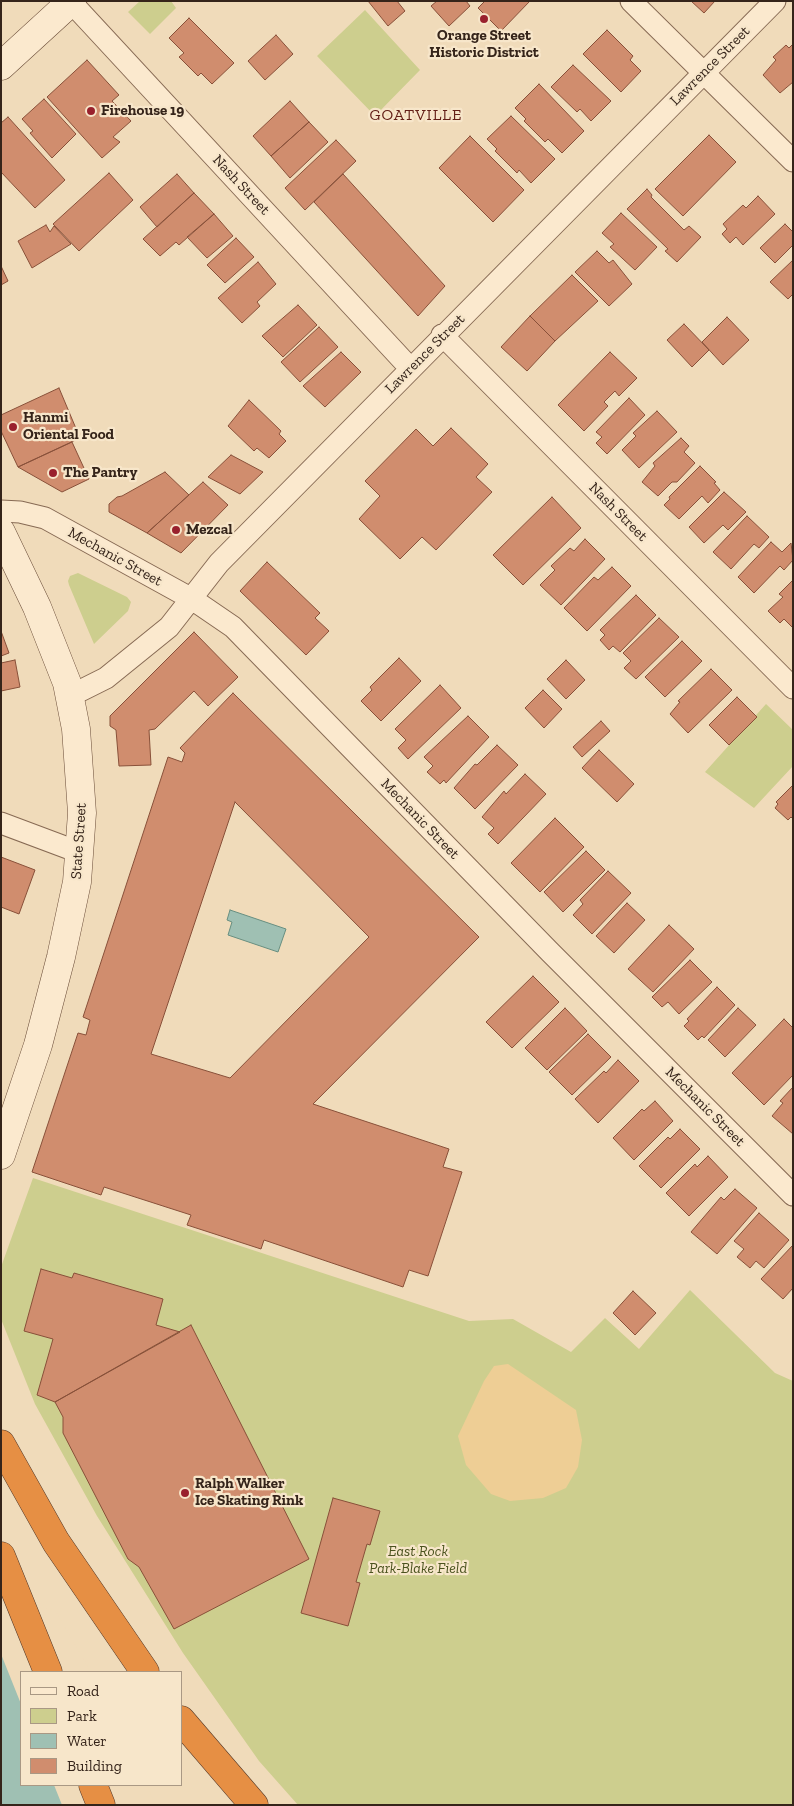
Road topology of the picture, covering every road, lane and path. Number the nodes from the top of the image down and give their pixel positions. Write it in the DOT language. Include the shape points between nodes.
graph roads {
  1 [pos="631,1"];
  2 [pos="775,1"];
  3 [pos="72,2"];
  4 [pos="1,66"];
  5 [pos="704,72"];
  6 [pos="793,161"];
  7 [pos="442,335"];
  8 [pos="410,368"];
  9 [pos="1,512"];
  10 [pos="1,532"];
  11 [pos="192,599"];
  12 [pos="793,688"];
  13 [pos="70,696"];
  14 [pos="1,823"];
  15 [pos="81,853"];
  16 [pos="1,1155"];
  17 [pos="793,1195"];
  18 [pos="1,1444"];
  19 [pos="1,1556"];
  20 [pos="48,1671"];
  21 [pos="144,1671"];
  22 [pos="182,1721"];
  23 [pos="93,1786"];
  24 [pos="250,1800"];
  25 [pos="101,1805"];
  1 -- 5 [label="street"];
  2 -- 5 [label="street, Lawrence Street"];
  3 -- 4 [label="main road"];
  3 -- 8 [label="street, Nash Street"];
  5 -- 6 [label="street"];
  5 -- 7 [label="street, Lawrence Street"];
  7 -- 8 [label="street, Lawrence Street"];
  7 -- 12 [label="street, Nash Street"];
  8 -- 11 [label="street, Lawrence Street" via="219,563"];
  9 -- 11 [label="street, Mechanic Street" via="20,512 45,518"];
  10 -- 13 [label="main road, State Street" via="56,653"];
  11 -- 13 [label="street, Lawrence Street" via="168,627 118,669 93,686"];
  11 -- 17 [label="street, Mechanic Street" via="233,628"];
  13 -- 15 [label="main road, State Street" via="81,774"];
  14 -- 15 [label="street"];
  15 -- 16 [label="main road, State Street" via="71,914 48,1011"];
  18 -- 21 [label="highway" via="56,1542"];
  19 -- 20 [label="highway"];
  22 -- 24 [label="highway"];
  23 -- 25 [label="highway"];
}
